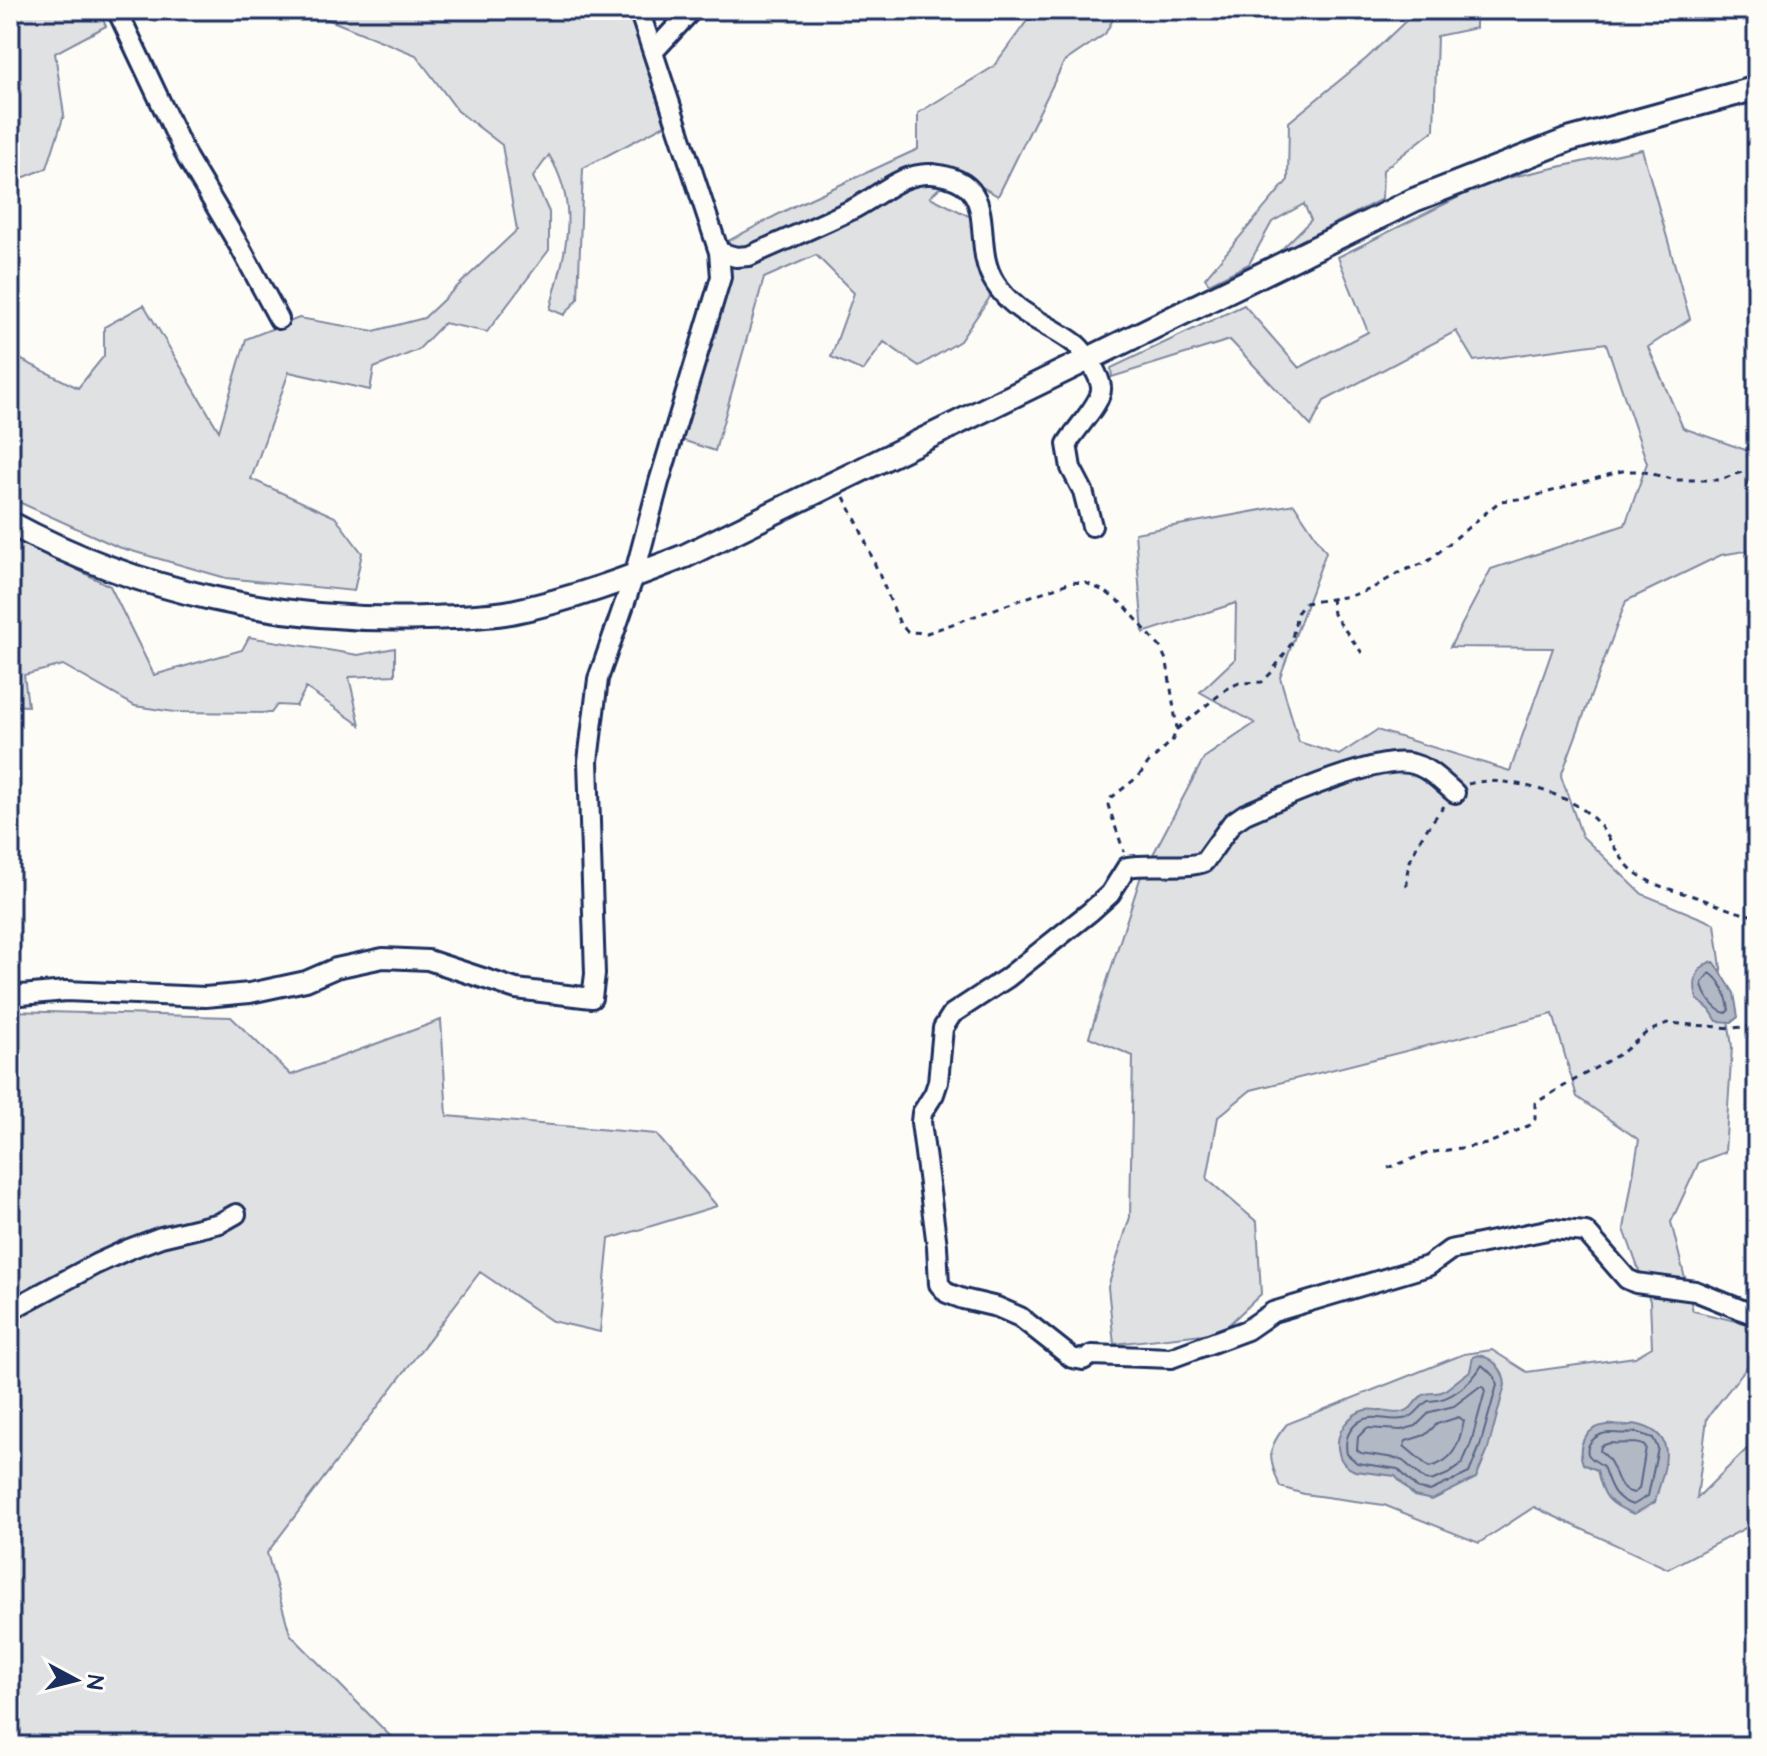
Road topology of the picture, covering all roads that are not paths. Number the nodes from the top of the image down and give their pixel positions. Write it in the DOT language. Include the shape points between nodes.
graph roads {
  1 [pos="117,10"];
  2 [pos="639,10"];
  3 [pos="692,10"];
  4 [pos="653,52"];
  5 [pos="1757,88"];
  6 [pos="719,252"];
  7 [pos="279,319"];
  8 [pos="1087,360"];
  9 [pos="10,523"];
  10 [pos="1092,526"];
  11 [pos="634,576"];
  12 [pos="1455,793"];
  13 [pos="10,996"];
  14 [pos="236,1214"];
  15 [pos="10,1310"];
  16 [pos="1757,1316"];
  1 -- 7 [label="street" via="187,158"];
  2 -- 4 [label="street"];
  3 -- 4 [label="street"];
  4 -- 6 [label="street"];
  5 -- 8 [label="street" via="1568,140 1414,200"];
  6 -- 8 [label="street" via="749,256 915,175 956,180 975,194 993,281 1028,317 1078,346"];
  6 -- 11 [label="street" via="721,277"];
  8 -- 10 [label="street" via="1102,389 1072,434 1067,455"];
  8 -- 11 [label="street" via="837,484"];
  9 -- 11 [label="street" via="178,591 269,610 387,620 460,617 510,612"];
  11 -- 13 [label="street" via="598,679 588,761 592,998 516,989 428,960 383,958 306,981 235,994 66,991"];
  12 -- 16 [label="street" via="1420,766 1406,762 1319,785 1245,814 1197,865 1127,867 1110,894 1090,912 952,1014 943,1028 938,1082 921,1122 939,1284 947,1293 1020,1317 1072,1358 1171,1358 1247,1330 1273,1312 1428,1266 1450,1250 1574,1229 1594,1238 1621,1273 1636,1283 1695,1291"];
  14 -- 15 [label="street" via="129,1249"];
}
